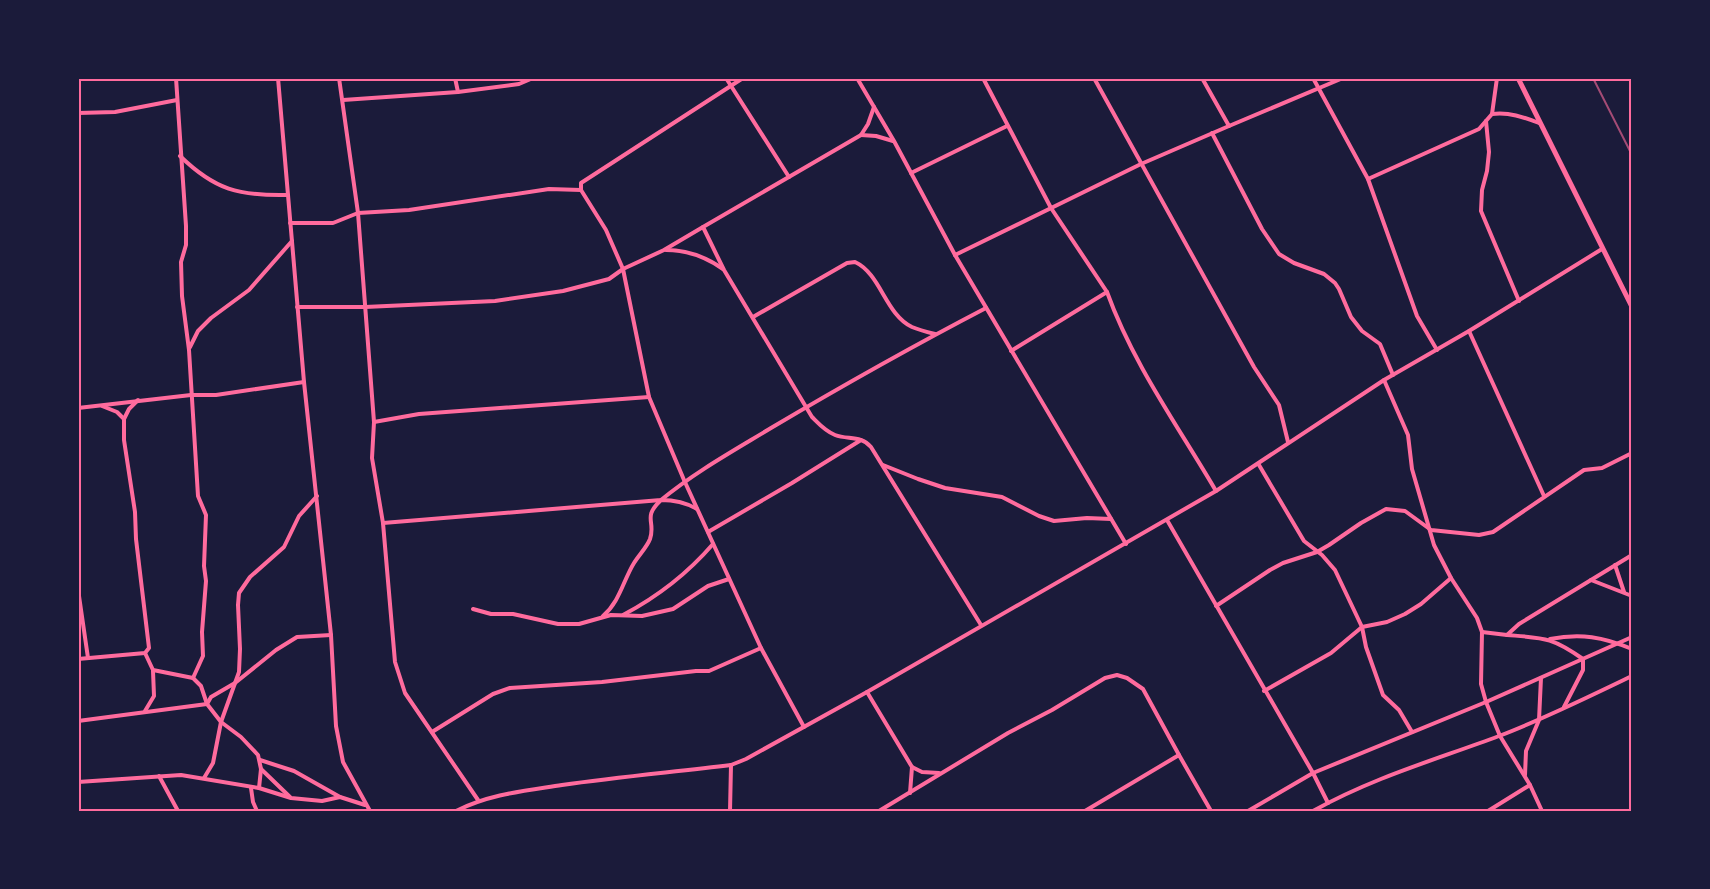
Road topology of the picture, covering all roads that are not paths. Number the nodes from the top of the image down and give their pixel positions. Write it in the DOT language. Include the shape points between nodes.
graph roads {
  1 [pos="176,78"];
  2 [pos="278,78"];
  3 [pos="339,78"];
  4 [pos="455,78"];
  5 [pos="533,78"];
  6 [pos="726,78"];
  7 [pos="743,78"];
  8 [pos="857,78"];
  9 [pos="983,78"];
  10 [pos="1094,78"];
  11 [pos="1202,78"];
  12 [pos="1313,78"];
  13 [pos="1343,78"];
  14 [pos="1497,78"];
  15 [pos="1518,78"];
  16 [pos="730,86"];
  17 [pos="1318,88"];
  18 [pos="458,92"];
  19 [pos="177,100"];
  20 [pos="343,100"];
  21 [pos="874,107"];
  22 [pos="78,113"];
  23 [pos="1492,114"];
  24 [pos="1486,120"];
  25 [pos="1540,124"];
  26 [pos="1007,126"];
  27 [pos="1229,126"];
  28 [pos="1212,133"];
  29 [pos="861,135"];
  30 [pos="894,141"];
  31 [pos="180,156"];
  32 [pos="1141,164"];
  33 [pos="911,173"];
  34 [pos="789,177"];
  35 [pos="1368,179"];
  36 [pos="581,190"];
  37 [pos="287,195"];
  38 [pos="1051,208"];
  39 [pos="357,213"];
  40 [pos="290,224"];
  41 [pos="703,227"];
  42 [pos="292,241"];
  43 [pos="1602,249"];
  44 [pos="664,250"];
  45 [pos="955,255"];
  46 [pos="623,269"];
  47 [pos="724,270"];
  48 [pos="1107,292"];
  49 [pos="1519,301"];
  50 [pos="297,307"];
  51 [pos="365,307"];
  52 [pos="1632,307"];
  53 [pos="986,308"];
  54 [pos="753,317"];
  55 [pos="1469,331"];
  56 [pos="936,334"];
  57 [pos="189,350"];
  58 [pos="1437,350"];
  59 [pos="1011,351"];
  60 [pos="1393,375"];
  61 [pos="1384,380"];
  62 [pos="304,382"];
  63 [pos="191,395"];
  64 [pos="649,397"];
  65 [pos="138,400"];
  66 [pos="101,405"];
  67 [pos="806,407"];
  68 [pos="78,408"];
  69 [pos="124,419"];
  70 [pos="374,422"];
  71 [pos="862,439"];
  72 [pos="1288,442"];
  73 [pos="1632,453"];
  74 [pos="882,464"];
  75 [pos="1259,465"];
  76 [pos="684,480"];
  77 [pos="1216,491"];
  78 [pos="316,496"];
  79 [pos="1544,496"];
  80 [pos="661,500"];
  81 [pos="698,509"];
  82 [pos="1112,519"];
  83 [pos="1167,520"];
  84 [pos="383,523"];
  85 [pos="1431,530"];
  86 [pos="708,532"];
  87 [pos="713,544"];
  88 [pos="1126,544"];
  89 [pos="1317,552"];
  90 [pos="1632,555"];
  91 [pos="1615,565"];
  92 [pos="1451,578"];
  93 [pos="729,579"];
  94 [pos="1591,580"];
  95 [pos="78,589"];
  96 [pos="1624,592"];
  97 [pos="1632,596"];
  98 [pos="1216,606"];
  99 [pos="473,609"];
  100 [pos="622,616"];
  101 [pos="602,617"];
  102 [pos="981,625"];
  103 [pos="1362,627"];
  104 [pos="1482,632"];
  105 [pos="331,635"];
  106 [pos="1507,635"];
  107 [pos="1632,637"];
  108 [pos="1550,639"];
  109 [pos="1618,643"];
  110 [pos="761,648"];
  111 [pos="1632,650"];
  112 [pos="145,653"];
  113 [pos="88,658"];
  114 [pos="78,659"];
  115 [pos="1582,659"];
  116 [pos="153,670"];
  117 [pos="1632,676"];
  118 [pos="193,678"];
  119 [pos="1541,678"];
  120 [pos="235,683"];
  121 [pos="1264,690"];
  122 [pos="867,692"];
  123 [pos="1486,702"];
  124 [pos="207,704"];
  125 [pos="1564,708"];
  126 [pos="145,711"];
  127 [pos="1539,720"];
  128 [pos="78,721"];
  129 [pos="221,722"];
  130 [pos="804,727"];
  131 [pos="432,732"];
  132 [pos="1412,732"];
  133 [pos="1500,736"];
  134 [pos="1179,755"];
  135 [pos="260,760"];
  136 [pos="731,765"];
  137 [pos="912,766"];
  138 [pos="261,769"];
  139 [pos="941,774"];
  140 [pos="1313,774"];
  141 [pos="159,776"];
  142 [pos="1524,776"];
  143 [pos="204,778"];
  144 [pos="78,782"];
  145 [pos="1530,785"];
  146 [pos="251,788"];
  147 [pos="259,788"];
  148 [pos="910,793"];
  149 [pos="340,797"];
  150 [pos="291,798"];
  151 [pos="478,800"];
  152 [pos="1328,803"];
  153 [pos="365,804"];
  154 [pos="178,811"];
  155 [pos="257,811"];
  156 [pos="370,811"];
  157 [pos="456,811"];
  158 [pos="730,811"];
  159 [pos="879,811"];
  160 [pos="1085,811"];
  161 [pos="1211,811"];
  162 [pos="1248,811"];
  163 [pos="1313,811"];
  164 [pos="1488,811"];
  165 [pos="1542,811"];
  1 -- 19 [label="street"];
  2 -- 37 [label="street"];
  3 -- 20 [label="street"];
  4 -- 18 [label="street"];
  5 -- 18 [label="street" via="519,84"];
  6 -- 16 [label="street"];
  7 -- 16 [label="street"];
  8 -- 21 [label="street"];
  9 -- 26 [label="street"];
  10 -- 32 [label="street"];
  11 -- 27 [label="street"];
  12 -- 17 [label="street"];
  13 -- 17 [label="street"];
  14 -- 23 [label="street"];
  15 -- 25 [label="street"];
  16 -- 34 [label="street"];
  16 -- 36 [label="street" via="581,183"];
  17 -- 27 [label="street"];
  17 -- 35 [label="street"];
  18 -- 20 [label="street"];
  19 -- 22 [label="street" via="115,112"];
  19 -- 31 [label="street"];
  20 -- 39 [label="street"];
  21 -- 29 [label="street"];
  21 -- 30 [label="street"];
  23 -- 24 [label="street"];
  23 -- 25 [label="street" via="1512,114"];
  24 -- 35 [label="street" via="1479,129"];
  24 -- 49 [label="street" via="1489,152 1481,211"];
  25 -- 43 [label="street"];
  26 -- 33 [label="street"];
  26 -- 38 [label="street"];
  27 -- 28 [label="street"];
  28 -- 32 [label="street"];
  28 -- 60 [label="street" via="1279,254 1335,283 1362,331 1380,344"];
  29 -- 30 [label="street"];
  29 -- 34 [label="street"];
  30 -- 33 [label="street"];
  31 -- 37 [label="street" via="220,187 243,193"];
  31 -- 57 [label="street" via="186,226 182,296"];
  32 -- 38 [label="street"];
  32 -- 72 [label="street" via="1254,367 1274,395"];
  33 -- 45 [label="street"];
  34 -- 41 [label="street"];
  35 -- 58 [label="street" via="1417,316"];
  36 -- 39 [label="street" via="549,189 409,210"];
  36 -- 46 [label="street" via="606,230"];
  37 -- 40 [label="street"];
  38 -- 45 [label="street"];
  38 -- 48 [label="street"];
  39 -- 40 [label="street" via="333,223"];
  39 -- 51 [label="street"];
  40 -- 42 [label="street"];
  41 -- 44 [label="street"];
  41 -- 47 [label="street"];
  42 -- 50 [label="street"];
  42 -- 57 [label="street" via="249,290 198,331"];
  43 -- 49 [label="street"];
  43 -- 52 [label="street"];
  44 -- 46 [label="street"];
  44 -- 47 [label="street" via="692,254"];
  45 -- 53 [label="street"];
  46 -- 51 [label="street" via="604,281 532,296"];
  46 -- 64 [label="street"];
  47 -- 54 [label="street"];
  48 -- 59 [label="street"];
  48 -- 77 [label="street" via="1145,375"];
  49 -- 55 [label="street"];
  50 -- 51 [label="street"];
  50 -- 62 [label="street"];
  51 -- 70 [label="street"];
  53 -- 56 [label="street"];
  53 -- 59 [label="street"];
  54 -- 56 [label="street" via="855,262 866,270 902,320 910,327"];
  54 -- 67 [label="street"];
  55 -- 58 [label="street"];
  55 -- 79 [label="street"];
  56 -- 67 [label="street"];
  57 -- 63 [label="street"];
  58 -- 60 [label="street"];
  59 -- 82 [label="street"];
  60 -- 61 [label="street"];
  61 -- 72 [label="street"];
  61 -- 85 [label="street" via="1408,435 1412,469"];
  62 -- 63 [label="street"];
  62 -- 78 [label="street"];
  63 -- 65 [label="street"];
  63 -- 118 [label="street" via="198,496 206,515 203,656"];
  64 -- 70 [label="street" via="419,414"];
  64 -- 76 [label="street"];
  65 -- 66 [label="street"];
  65 -- 69 [label="street"];
  66 -- 68 [label="street"];
  66 -- 69 [label="street"];
  67 -- 71 [label="street" via="822,428 834,435"];
  67 -- 76 [label="street"];
  69 -- 112 [label="street" via="146,613 149,648"];
  70 -- 84 [label="street" via="372,458"];
  71 -- 74 [label="street"];
  71 -- 86 [label="street"];
  72 -- 75 [label="street"];
  73 -- 79 [label="street" via="1602,468 1584,470"];
  74 -- 82 [label="street" via="945,488 1002,496 1054,521"];
  74 -- 102 [label="street"];
  75 -- 77 [label="street"];
  75 -- 89 [label="street" via="1304,541"];
  76 -- 80 [label="street"];
  76 -- 81 [label="street"];
  77 -- 83 [label="street"];
  78 -- 105 [label="street"];
  78 -- 120 [label="street" via="299,516 284,547 250,577 239,593 240,657"];
  79 -- 85 [label="street" via="1493,532 1479,535"];
  80 -- 81 [label="street" via="683,502"];
  80 -- 84 [label="street"];
  80 -- 101 [label="street" via="651,511 650,538 615,603"];
  81 -- 86 [label="street"];
  82 -- 88 [label="street"];
  83 -- 88 [label="street"];
  83 -- 98 [label="street"];
  84 -- 131 [label="street" via="394,662 405,693"];
  85 -- 89 [label="street" via="1405,511 1386,509"];
  85 -- 92 [label="street"];
  86 -- 87 [label="street"];
  87 -- 93 [label="street"];
  87 -- 100 [label="street" via="664,590"];
  88 -- 102 [label="street"];
  89 -- 98 [label="street" via="1283,563"];
  89 -- 103 [label="street" via="1335,570"];
  90 -- 91 [label="street"];
  91 -- 94 [label="street"];
  91 -- 96 [label="street"];
  92 -- 103 [label="street" via="1405,614"];
  92 -- 104 [label="street"];
  93 -- 100 [label="street" via="708,586 673,609"];
  93 -- 110 [label="street"];
  94 -- 96 [label="street"];
  94 -- 106 [label="street"];
  95 -- 113 [label="street"];
  96 -- 97 [label="street"];
  98 -- 121 [label="street"];
  99 -- 101 [label="street" via="558,624 579,624"];
  100 -- 101 [label="street"];
  102 -- 122 [label="street"];
  103 -- 121 [label="street" via="1326,657"];
  103 -- 132 [label="street" via="1383,695 1399,710"];
  104 -- 106 [label="street"];
  104 -- 123 [label="street" via="1481,684"];
  105 -- 120 [label="street" via="297,637"];
  105 -- 153 [label="street" via="336,726 343,762"];
  106 -- 108 [label="street"];
  107 -- 109 [label="street"];
  108 -- 109 [label="street" via="1581,635"];
  108 -- 115 [label="street"];
  109 -- 111 [label="street"];
  109 -- 115 [label="street"];
  110 -- 130 [label="street"];
  110 -- 131 [label="street" via="710,671 510,688 493,694"];
  112 -- 113 [label="street"];
  112 -- 116 [label="street"];
  113 -- 114 [label="street"];
  115 -- 119 [label="street"];
  115 -- 125 [label="street" via="1582,670"];
  116 -- 118 [label="street"];
  116 -- 126 [label="street" via="154,696"];
  117 -- 125 [label="street"];
  118 -- 124 [label="street"];
  119 -- 123 [label="street"];
  119 -- 127 [label="street"];
  120 -- 124 [label="street" via="211,697"];
  120 -- 129 [label="street"];
  121 -- 140 [label="street"];
  122 -- 130 [label="street"];
  122 -- 137 [label="street"];
  123 -- 132 [label="street"];
  123 -- 133 [label="street"];
  124 -- 126 [label="street"];
  124 -- 129 [label="street"];
  125 -- 127 [label="street"];
  126 -- 128 [label="street"];
  127 -- 133 [label="street"];
  127 -- 142 [label="street" via="1527,751"];
  129 -- 135 [label="street" via="241,737"];
  129 -- 143 [label="street" via="213,763"];
  130 -- 136 [label="street"];
  131 -- 151 [label="street"];
  132 -- 140 [label="street"];
  133 -- 142 [label="street"];
  133 -- 152 [label="street" via="1407,767"];
  134 -- 139 [label="street" via="1143,689 1117,675 1088,687"];
  134 -- 160 [label="street"];
  134 -- 161 [label="street"];
  135 -- 138 [label="street"];
  135 -- 149 [label="street" via="294,771"];
  136 -- 151 [label="street" via="596,780"];
  136 -- 158 [label="street"];
  137 -- 139 [label="street" via="922,772"];
  137 -- 148 [label="street"];
  138 -- 147 [label="street"];
  138 -- 150 [label="street"];
  139 -- 148 [label="street"];
  140 -- 152 [label="street"];
  140 -- 162 [label="street"];
  141 -- 143 [label="street"];
  141 -- 144 [label="street"];
  141 -- 154 [label="street"];
  142 -- 145 [label="street"];
  143 -- 146 [label="street"];
  145 -- 164 [label="street"];
  145 -- 165 [label="street"];
  146 -- 147 [label="street"];
  146 -- 155 [label="street"];
  147 -- 150 [label="street"];
  148 -- 159 [label="street"];
  149 -- 150 [label="street" via="314,801"];
  149 -- 153 [label="street"];
  151 -- 157 [label="street"];
  152 -- 163 [label="street"];
  153 -- 156 [label="street"];
}
